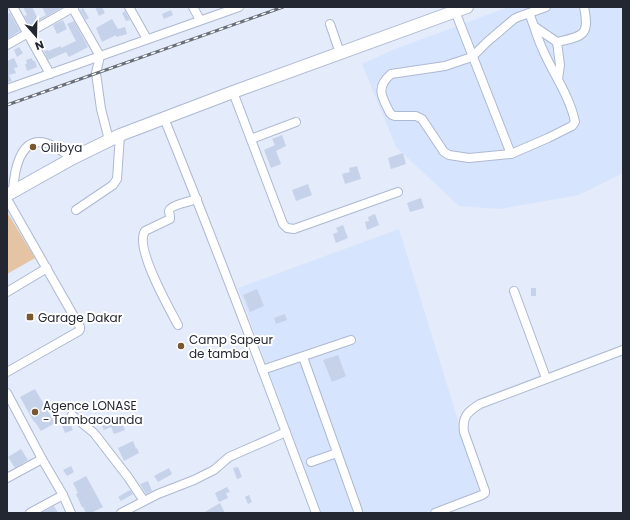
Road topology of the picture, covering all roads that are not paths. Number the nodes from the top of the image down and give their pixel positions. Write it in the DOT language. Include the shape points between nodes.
graph roads {
  1 [pos="13,7"];
  2 [pos="73,7"];
  3 [pos="129,7"];
  4 [pos="193,7"];
  5 [pos="239,7"];
  6 [pos="467,7"];
  7 [pos="546,7"];
  8 [pos="584,7"];
  9 [pos="455,11"];
  10 [pos="529,13"];
  11 [pos="200,20"];
  12 [pos="330,24"];
  13 [pos="535,28"];
  14 [pos="28,33"];
  15 [pos="147,40"];
  16 [pos="557,42"];
  17 [pos="7,44"];
  18 [pos="340,53"];
  19 [pos="100,56"];
  20 [pos="472,57"];
  21 [pos="50,74"];
  22 [pos="558,79"];
  23 [pos="7,89"];
  24 [pos="232,92"];
  25 [pos="164,118"];
  26 [pos="296,122"];
  27 [pos="115,137"];
  28 [pos="251,139"];
  29 [pos="511,154"];
  30 [pos="73,158"];
  31 [pos="398,192"];
  32 [pos="9,195"];
  33 [pos="197,199"];
  34 [pos="76,210"];
  35 [pos="47,268"];
  36 [pos="514,291"];
  37 [pos="7,292"];
  38 [pos="178,325"];
  39 [pos="351,340"];
  40 [pos="623,350"];
  41 [pos="302,356"];
  42 [pos="262,370"];
  43 [pos="7,372"];
  44 [pos="546,378"];
  45 [pos="7,393"];
  46 [pos="72,415"];
  47 [pos="286,432"];
  48 [pos="337,453"];
  49 [pos="42,459"];
  50 [pos="310,462"];
  51 [pos="7,478"];
  52 [pos="63,495"];
  53 [pos="144,501"];
  54 [pos="358,511"];
  55 [pos="30,513"];
  56 [pos="71,513"];
  57 [pos="121,513"];
  58 [pos="316,513"];
  59 [pos="434,513"];
  1 -- 14 [label="street"];
  2 -- 14 [label="street"];
  2 -- 19 [label="street"];
  3 -- 15 [label="street"];
  4 -- 11 [label="street"];
  5 -- 11 [label="street"];
  6 -- 9 [label="highway"];
  7 -- 10 [label="street"];
  8 -- 16 [label="street" via="587,20 582,34"];
  9 -- 18 [label="highway"];
  9 -- 20 [label="street"];
  10 -- 13 [label="street"];
  10 -- 20 [label="street" via="514,19"];
  11 -- 15 [label="street"];
  12 -- 18 [label="street"];
  13 -- 16 [label="street"];
  13 -- 22 [label="street" via="541,48"];
  14 -- 17 [label="street"];
  14 -- 21 [label="street"];
  15 -- 19 [label="street"];
  16 -- 22 [label="street" via="560,65"];
  18 -- 24 [label="highway"];
  19 -- 21 [label="street"];
  19 -- 27 [label="street" via="96,73 101,109"];
  20 -- 29 [label="street"];
  20 -- 29 [label="street" via="445,66 391,74 382,85 380,93 392,116 416,116 422,119 444,152 449,155 469,158"];
  21 -- 23 [label="street"];
  22 -- 29 [label="street" via="574,114 575,122 548,138"];
  24 -- 25 [label="highway"];
  24 -- 28 [label="street"];
  25 -- 27 [label="highway"];
  25 -- 33 [label="street"];
  26 -- 28 [label="street"];
  27 -- 30 [label="highway"];
  27 -- 34 [label="street" via="117,180"];
  28 -- 31 [label="street" via="283,224 287,228 294,229"];
  30 -- 32 [label="highway"];
  30 -- 32 [label="street" via="44,143 32,144 19,158"];
  32 -- 35 [label="street"];
  33 -- 38 [label="street" via="173,206 169,210 170,219 145,230 142,234 146,258"];
  33 -- 42 [label="street"];
  35 -- 37 [label="street"];
  35 -- 43 [label="street" via="80,329"];
  36 -- 44 [label="street"];
  39 -- 41 [label="street"];
  40 -- 44 [label="street"];
  41 -- 42 [label="street"];
  41 -- 48 [label="street"];
  42 -- 47 [label="street"];
  44 -- 59 [label="street" via="472,408 463,423 464,432 485,493"];
  45 -- 49 [label="street"];
  46 -- 53 [label="street" via="94,433"];
  47 -- 53 [label="street" via="229,457 214,470 194,480"];
  47 -- 58 [label="street"];
  48 -- 50 [label="street"];
  48 -- 54 [label="street"];
  49 -- 51 [label="street"];
  49 -- 52 [label="street"];
  52 -- 55 [label="street"];
  52 -- 56 [label="street"];
  53 -- 57 [label="street"];
}
